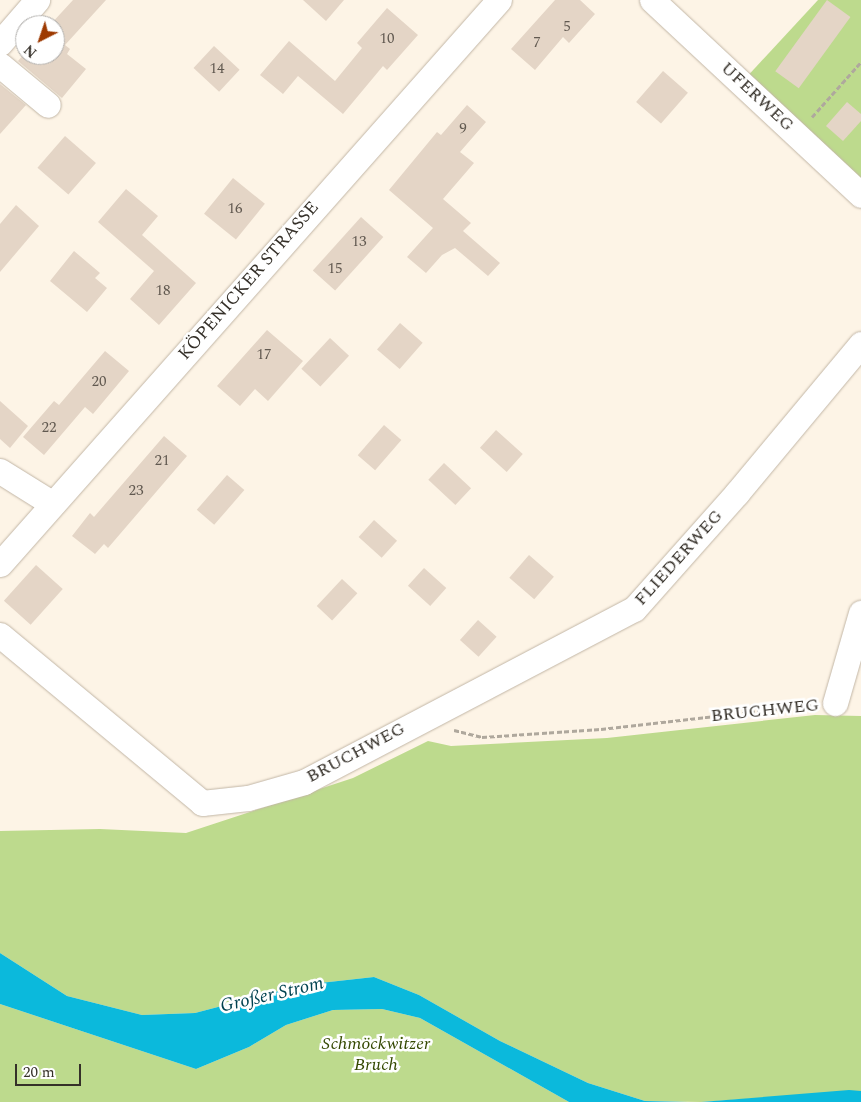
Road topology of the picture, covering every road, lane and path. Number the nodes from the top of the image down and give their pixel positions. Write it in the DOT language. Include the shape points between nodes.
graph roads {
  1 [pos="37,0"];
  2 [pos="499,0"];
  3 [pos="652,0"];
  4 [pos="0,43"];
  5 [pos="861,62"];
  6 [pos="0,65"];
  7 [pos="48,105"];
  8 [pos="796,134"];
  9 [pos="861,195"];
  10 [pos="861,344"];
  11 [pos="0,470"];
  12 [pos="52,504"];
  13 [pos="0,564"];
  14 [pos="861,613"];
  15 [pos="0,635"];
  16 [pos="835,703"];
  17 [pos="419,721"];
  1 -- 4 [label="street"];
  2 -- 12 [label="street, KÖPENICKER STRASSE"];
  3 -- 8 [label="street, UFERWEG"];
  5 -- 8 [label="path"];
  6 -- 7 [label="street"];
  8 -- 9 [label="street, UFERWEG"];
  10 -- 17 [label="street, FLIEDERWEG" via="737,493 634,609"];
  11 -- 12 [label="street"];
  12 -- 13 [label="street, KÖPENICKER STRASSE"];
  14 -- 16 [label="street"];
  15 -- 17 [label="street, BRUCHWEG" via="202,803 248,798 304,782"];
  16 -- 17 [label="path, BRUCHWEG" via="601,730 482,737"];
}
